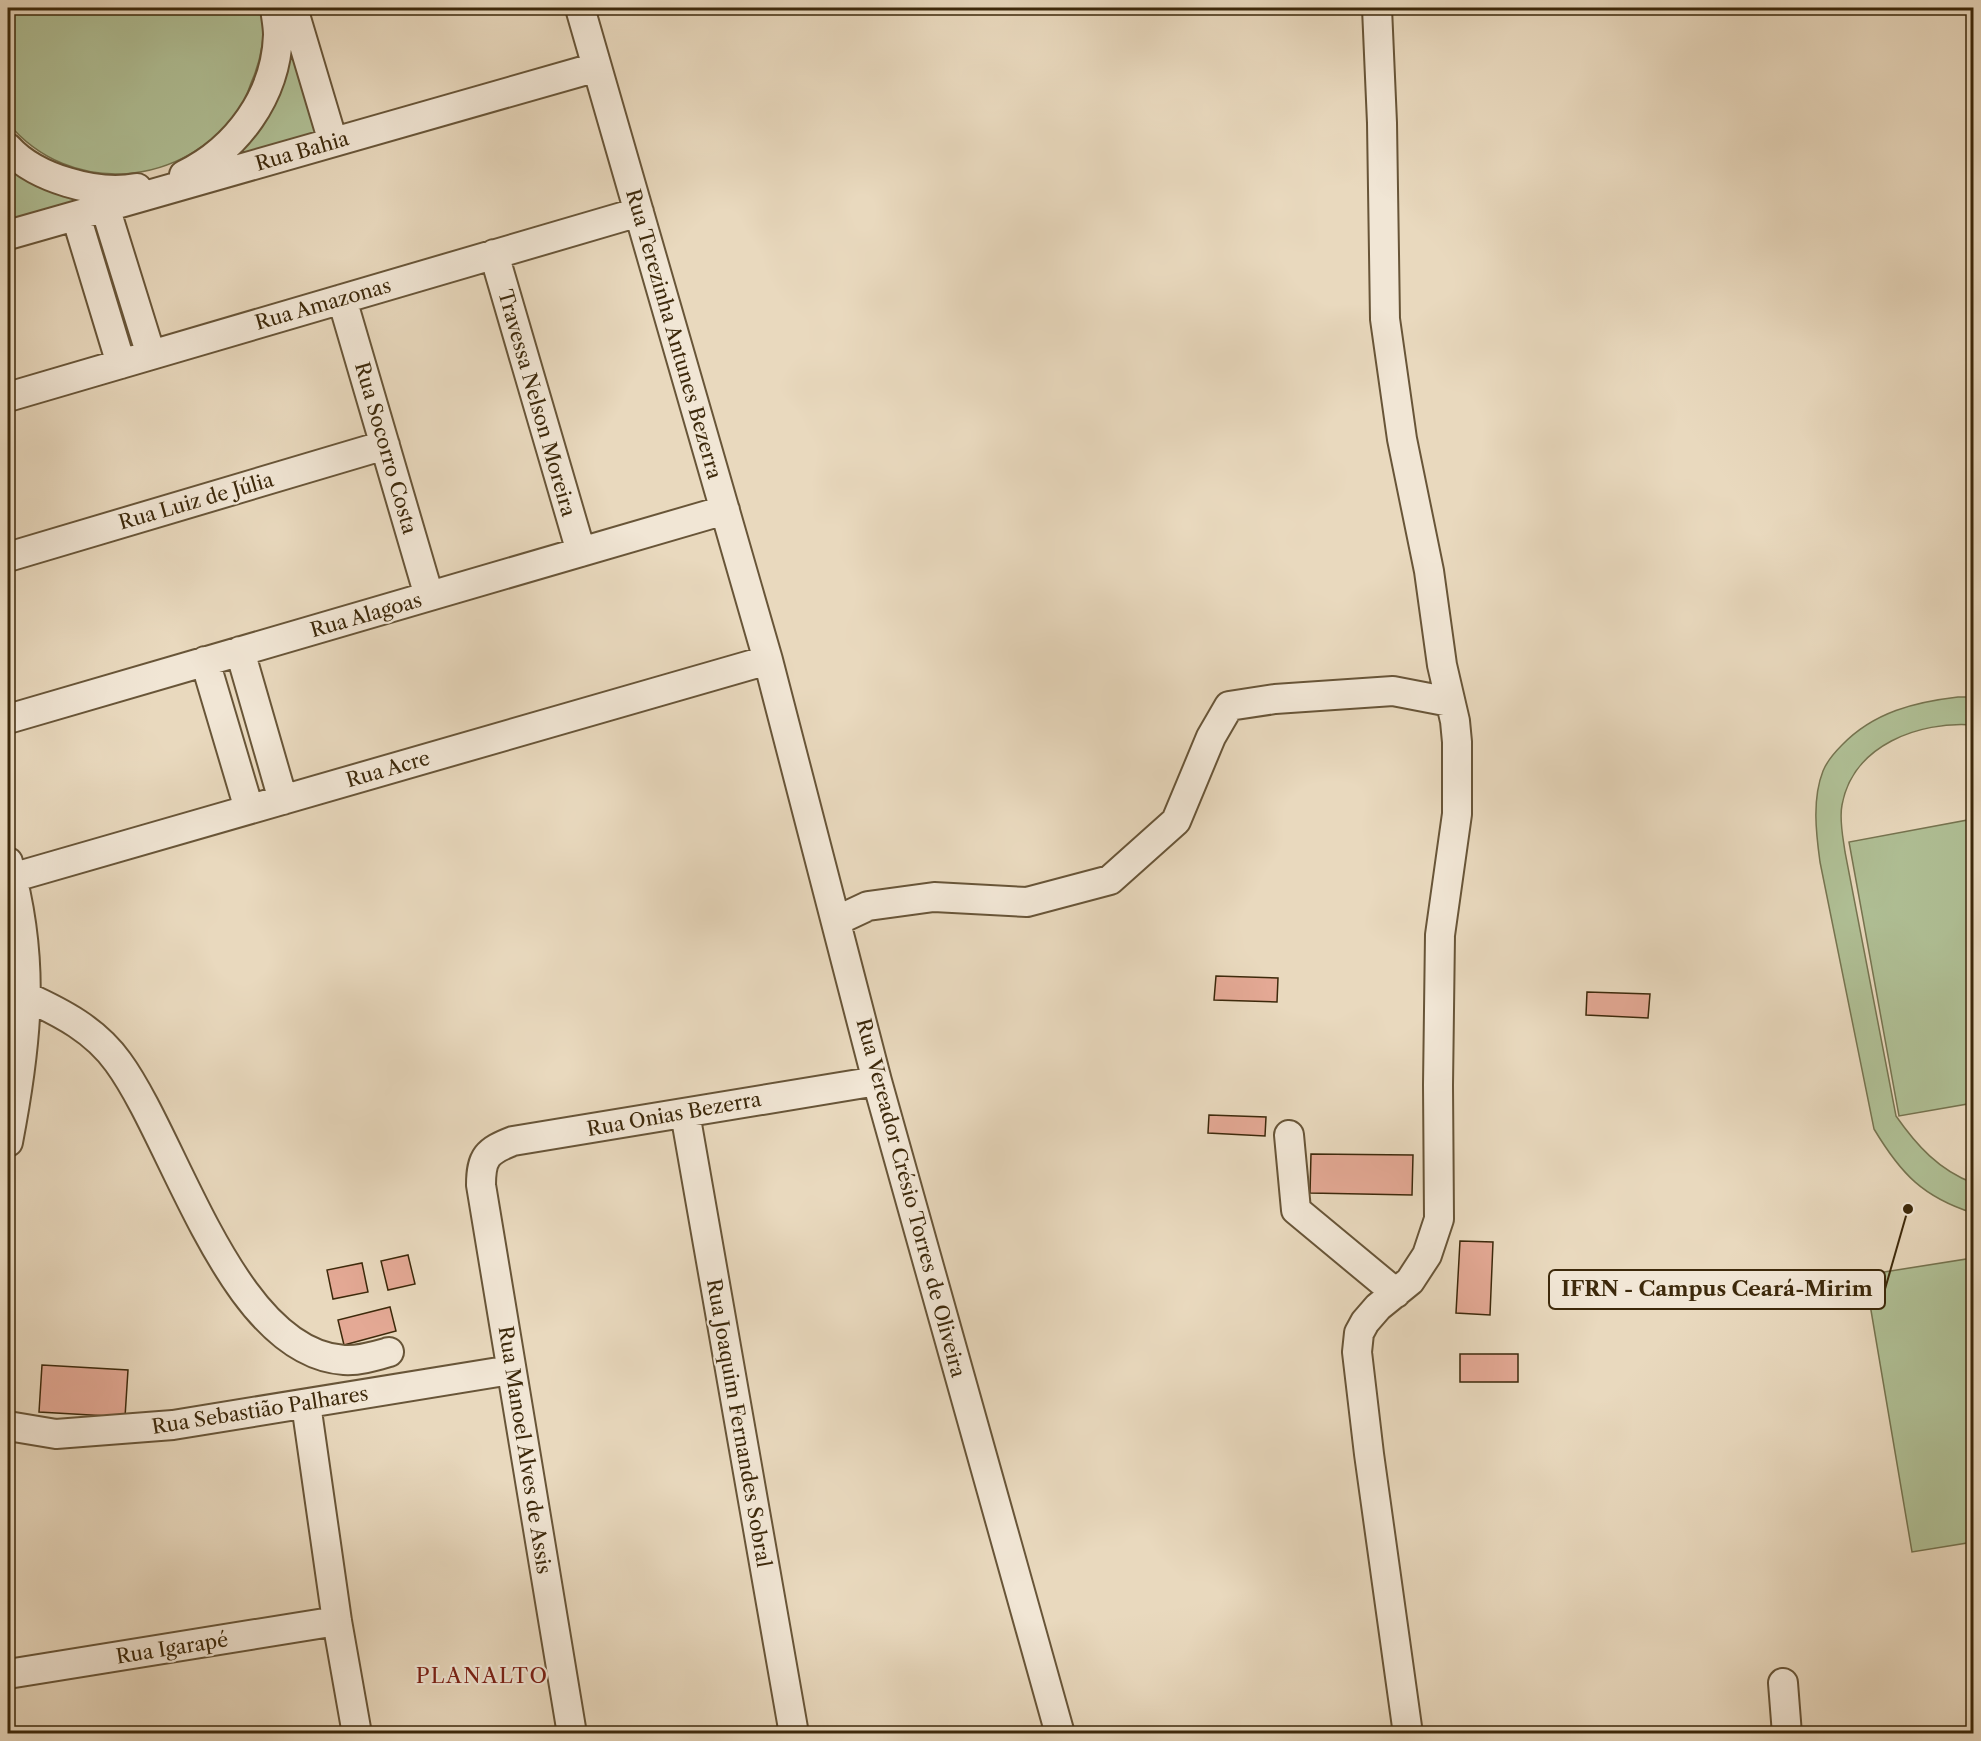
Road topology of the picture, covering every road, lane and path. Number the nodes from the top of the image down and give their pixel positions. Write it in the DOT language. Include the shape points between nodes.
graph roads {
  1 [pos="275,8"];
  2 [pos="293,8"];
  3 [pos="580,8"];
  4 [pos="1377,8"];
  5 [pos="597,67"];
  6 [pos="333,142"];
  7 [pos="8,148"];
  8 [pos="169,185"];
  9 [pos="105,207"];
  10 [pos="639,212"];
  11 [pos="76,216"];
  12 [pos="8,235"];
  13 [pos="494,255"];
  14 [pos="342,299"];
  15 [pos="151,355"];
  16 [pos="121,364"];
  17 [pos="8,397"];
  18 [pos="385,445"];
  19 [pos="725,510"];
  20 [pos="581,552"];
  21 [pos="8,557"];
  22 [pos="429,596"];
  23 [pos="240,651"];
  24 [pos="768,660"];
  25 [pos="205,662"];
  26 [pos="1450,702"];
  27 [pos="8,719"];
  28 [pos="282,800"];
  29 [pos="249,809"];
  30 [pos="9,873"];
  31 [pos="836,921"];
  32 [pos="27,997"];
  33 [pos="16,1030"];
  34 [pos="878,1081"];
  35 [pos="685,1113"];
  36 [pos="1289,1135"];
  37 [pos="8,1142"];
  38 [pos="481,1167"];
  39 [pos="1396,1293"];
  40 [pos="389,1352"];
  41 [pos="511,1370"];
  42 [pos="306,1404"];
  43 [pos="8,1426"];
  44 [pos="337,1621"];
  45 [pos="8,1674"];
  46 [pos="1783,1683"];
  47 [pos="357,1734"];
  48 [pos="572,1734"];
  49 [pos="794,1734"];
  50 [pos="1060,1734"];
  51 [pos="1408,1734"];
  52 [pos="1787,1734"];
  1 -- 8 [label="street" via="278,36 272,74 256,109 233,140 203,165"];
  2 -- 6 [label="street"];
  3 -- 5 [label="street, Rua Terezinha Antunes Bezerra"];
  4 -- 26 [label="street" via="1385,319 1402,439 1429,570"];
  5 -- 6 [label="street, Rua Bahia"];
  5 -- 10 [label="street, Rua Terezinha Antunes Bezerra"];
  6 -- 8 [label="street, Rua Bahia"];
  7 -- 8 [label="street" via="47,176 87,188 128,190"];
  8 -- 9 [label="street, Rua Bahia"];
  9 -- 11 [label="street, Rua Bahia"];
  9 -- 15 [label="street"];
  10 -- 13 [label="street, Rua Amazonas"];
  10 -- 19 [label="street, Rua Terezinha Antunes Bezerra"];
  11 -- 12 [label="street, Rua Bahia"];
  11 -- 16 [label="street"];
  13 -- 14 [label="street, Rua Amazonas"];
  13 -- 20 [label="street, Travessa Nelson Moreira"];
  14 -- 15 [label="street, Rua Amazonas"];
  14 -- 18 [label="street, Rua Socorro Costa"];
  15 -- 16 [label="street, Rua Amazonas"];
  16 -- 17 [label="street, Rua Amazonas"];
  18 -- 21 [label="street, Rua Luiz de Júlia"];
  18 -- 22 [label="street, Rua Socorro Costa"];
  19 -- 20 [label="street, Rua Alagoas"];
  19 -- 24 [label="street, Rua Terezinha Antunes Bezerra"];
  20 -- 22 [label="street, Rua Alagoas"];
  22 -- 23 [label="street, Rua Alagoas"];
  23 -- 25 [label="street, Rua Alagoas"];
  23 -- 28 [label="street"];
  24 -- 28 [label="street, Rua Acre"];
  24 -- 31 [label="street, Rua Vereador Crésio Torres de Oliveira"];
  25 -- 27 [label="street, Rua Alagoas"];
  25 -- 29 [label="street"];
  26 -- 31 [label="street" via="1393,691 1229,706 1211,737 1176,821 1110,880 1027,902 934,897 868,906"];
  26 -- 39 [label="street" via="1457,742 1457,814 1440,935 1439,1219 1428,1255"];
  28 -- 29 [label="street, Rua Acre"];
  29 -- 30 [label="street, Rua Acre"];
  30 -- 32 [label="street" via="23,937"];
  31 -- 34 [label="street, Rua Vereador Crésio Torres de Oliveira"];
  32 -- 33 [label="street"];
  32 -- 40 [label="street" via="87,1029 118,1061 226,1266 257,1308 291,1341 320,1355 345,1360"];
  33 -- 37 [label="street" via="19,1077"];
  34 -- 35 [label="street, Rua Onias Bezerra"];
  34 -- 50 [label="street, Rua Vereador Crésio Torres de Oliveira"];
  35 -- 38 [label="street, Rua Onias Bezerra" via="513,1141 485,1157"];
  35 -- 49 [label="street, Rua Joaquim Fernandes Sobral"];
  36 -- 39 [label="street" via="1296,1210"];
  38 -- 41 [label="street, Rua Manoel Alves de Assis"];
  39 -- 51 [label="street" via="1365,1322 1357,1352"];
  41 -- 42 [label="street, Rua Sebastião Palhares"];
  41 -- 48 [label="street, Rua Manoel Alves de Assis"];
  42 -- 43 [label="street, Rua Sebastião Palhares" via="173,1425 102,1431 56,1434"];
  42 -- 44 [label="street"];
  44 -- 45 [label="street, Rua Igarapé"];
  44 -- 47 [label="street"];
  46 -- 52 [label="street"];
}
